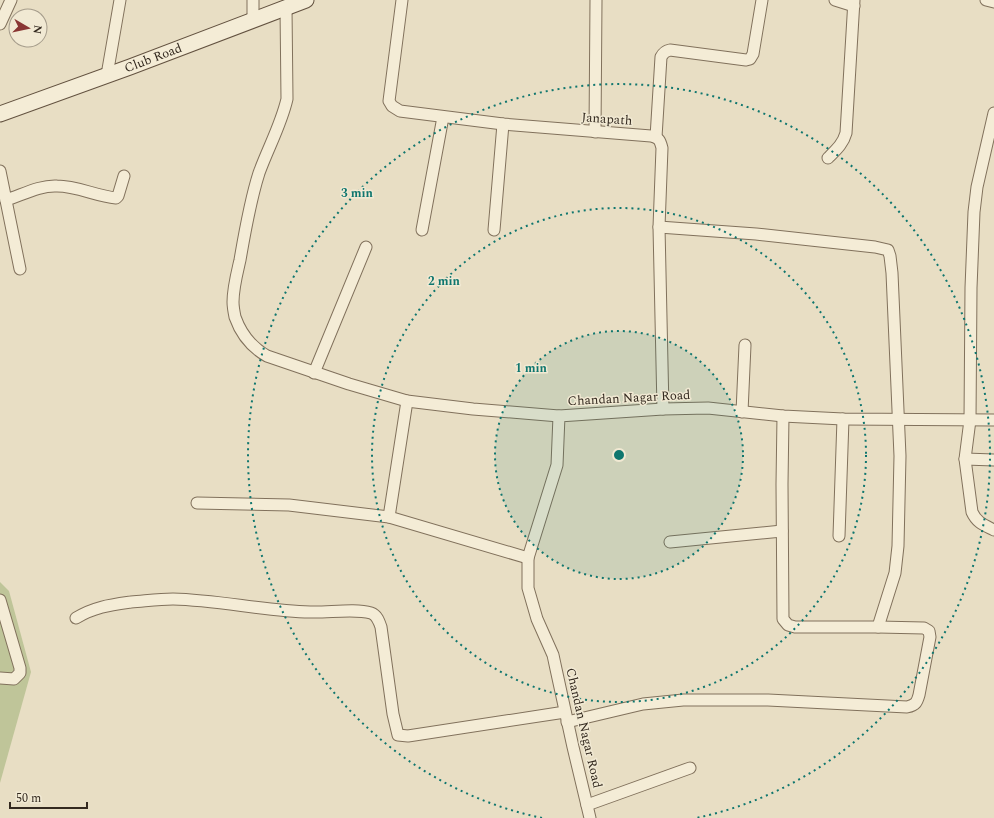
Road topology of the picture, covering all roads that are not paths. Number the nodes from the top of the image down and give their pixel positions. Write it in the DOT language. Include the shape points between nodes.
graph roads {
  1 [pos="11,0"];
  2 [pos="120,0"];
  3 [pos="253,0"];
  4 [pos="306,0"];
  5 [pos="402,0"];
  6 [pos="596,0"];
  7 [pos="762,0"];
  8 [pos="835,0"];
  9 [pos="986,0"];
  10 [pos="994,2"];
  11 [pos="854,3"];
  12 [pos="286,8"];
  13 [pos="252,20"];
  14 [pos="0,24"];
  15 [pos="107,76"];
  16 [pos="994,113"];
  17 [pos="0,114"];
  18 [pos="443,117"];
  19 [pos="503,124"];
  20 [pos="596,132"];
  21 [pos="656,137"];
  22 [pos="828,158"];
  23 [pos="0,171"];
  24 [pos="124,176"];
  25 [pos="6,200"];
  26 [pos="659,227"];
  27 [pos="422,230"];
  28 [pos="494,230"];
  29 [pos="366,247"];
  30 [pos="20,269"];
  31 [pos="746,345"];
  32 [pos="314,373"];
  33 [pos="407,401"];
  34 [pos="663,409"];
  35 [pos="742,412"];
  36 [pos="560,416"];
  37 [pos="783,416"];
  38 [pos="844,419"];
  39 [pos="899,420"];
  40 [pos="970,420"];
  41 [pos="994,420"];
  42 [pos="964,459"];
  43 [pos="994,460"];
  44 [pos="196,503"];
  45 [pos="389,517"];
  46 [pos="994,530"];
  47 [pos="782,531"];
  48 [pos="838,536"];
  49 [pos="670,542"];
  50 [pos="528,558"];
  51 [pos="0,600"];
  52 [pos="76,618"];
  53 [pos="878,627"];
  54 [pos="0,678"];
  55 [pos="566,717"];
  56 [pos="690,768"];
  57 [pos="587,806"];
  58 [pos="590,818"];
  1 -- 14 [label="street"];
  2 -- 15 [label="street"];
  3 -- 13 [label="street"];
  4 -- 12 [label="street, Club Road"];
  5 -- 18 [label="street, Janapath" via="390,101 392,106 400,111"];
  6 -- 20 [label="street"];
  7 -- 21 [label="street" via="750,59 670,50 663,53"];
  8 -- 11 [label="street"];
  9 -- 10 [label="street"];
  11 -- 22 [label="street" via="845,140"];
  12 -- 13 [label="street, Club Road"];
  12 -- 32 [label="street" via="287,99 255,187 233,302 240,328 256,350"];
  13 -- 15 [label="street, Club Road"];
  15 -- 17 [label="street, Club Road"];
  16 -- 40 [label="street" via="974,212"];
  18 -- 19 [label="street, Janapath"];
  18 -- 27 [label="street"];
  19 -- 20 [label="street, Janapath"];
  19 -- 28 [label="street"];
  20 -- 21 [label="street, Janapath"];
  21 -- 26 [label="street" via="662,148"];
  23 -- 25 [label="street"];
  24 -- 25 [label="street" via="120,193 116,198 56,186 41,188"];
  25 -- 30 [label="street"];
  26 -- 34 [label="street"];
  26 -- 39 [label="street" via="756,234 888,250 892,273"];
  29 -- 32 [label="street"];
  31 -- 35 [label="street"];
  32 -- 33 [label="street"];
  33 -- 36 [label="street"];
  33 -- 45 [label="street"];
  34 -- 35 [label="street, Chandan Nagar Road" via="708,408"];
  34 -- 36 [label="street, Chandan Nagar Road"];
  35 -- 37 [label="street, Chandan Nagar Road"];
  36 -- 50 [label="street, Chandan Nagar Road" via="557,465"];
  37 -- 38 [label="street, Chandan Nagar Road"];
  37 -- 47 [label="street"];
  38 -- 39 [label="street, Chandan Nagar Road"];
  38 -- 48 [label="street"];
  39 -- 40 [label="street, Chandan Nagar Road"];
  39 -- 53 [label="street" via="897,560 889,596"];
  40 -- 41 [label="street, Chandan Nagar Road"];
  40 -- 42 [label="street"];
  42 -- 43 [label="street"];
  42 -- 46 [label="street" via="972,512 981,524"];
  44 -- 45 [label="street" via="289,505"];
  45 -- 50 [label="street"];
  47 -- 49 [label="street"];
  47 -- 53 [label="street" via="782,608 783,619 788,625"];
  50 -- 55 [label="street, Chandan Nagar Road" via="528,588 537,619 553,655"];
  51 -- 54 [label="street" via="20,673 14,679"];
  52 -- 55 [label="street" via="105,605 165,599 310,612 371,613 378,619 381,627 398,735 403,737"];
  53 -- 55 [label="street" via="924,628 929,631 919,695 914,706 768,700 683,700"];
  55 -- 57 [label="street, Chandan Nagar Road"];
  56 -- 57 [label="street"];
  57 -- 58 [label="street, Chandan Nagar Road"];
}
